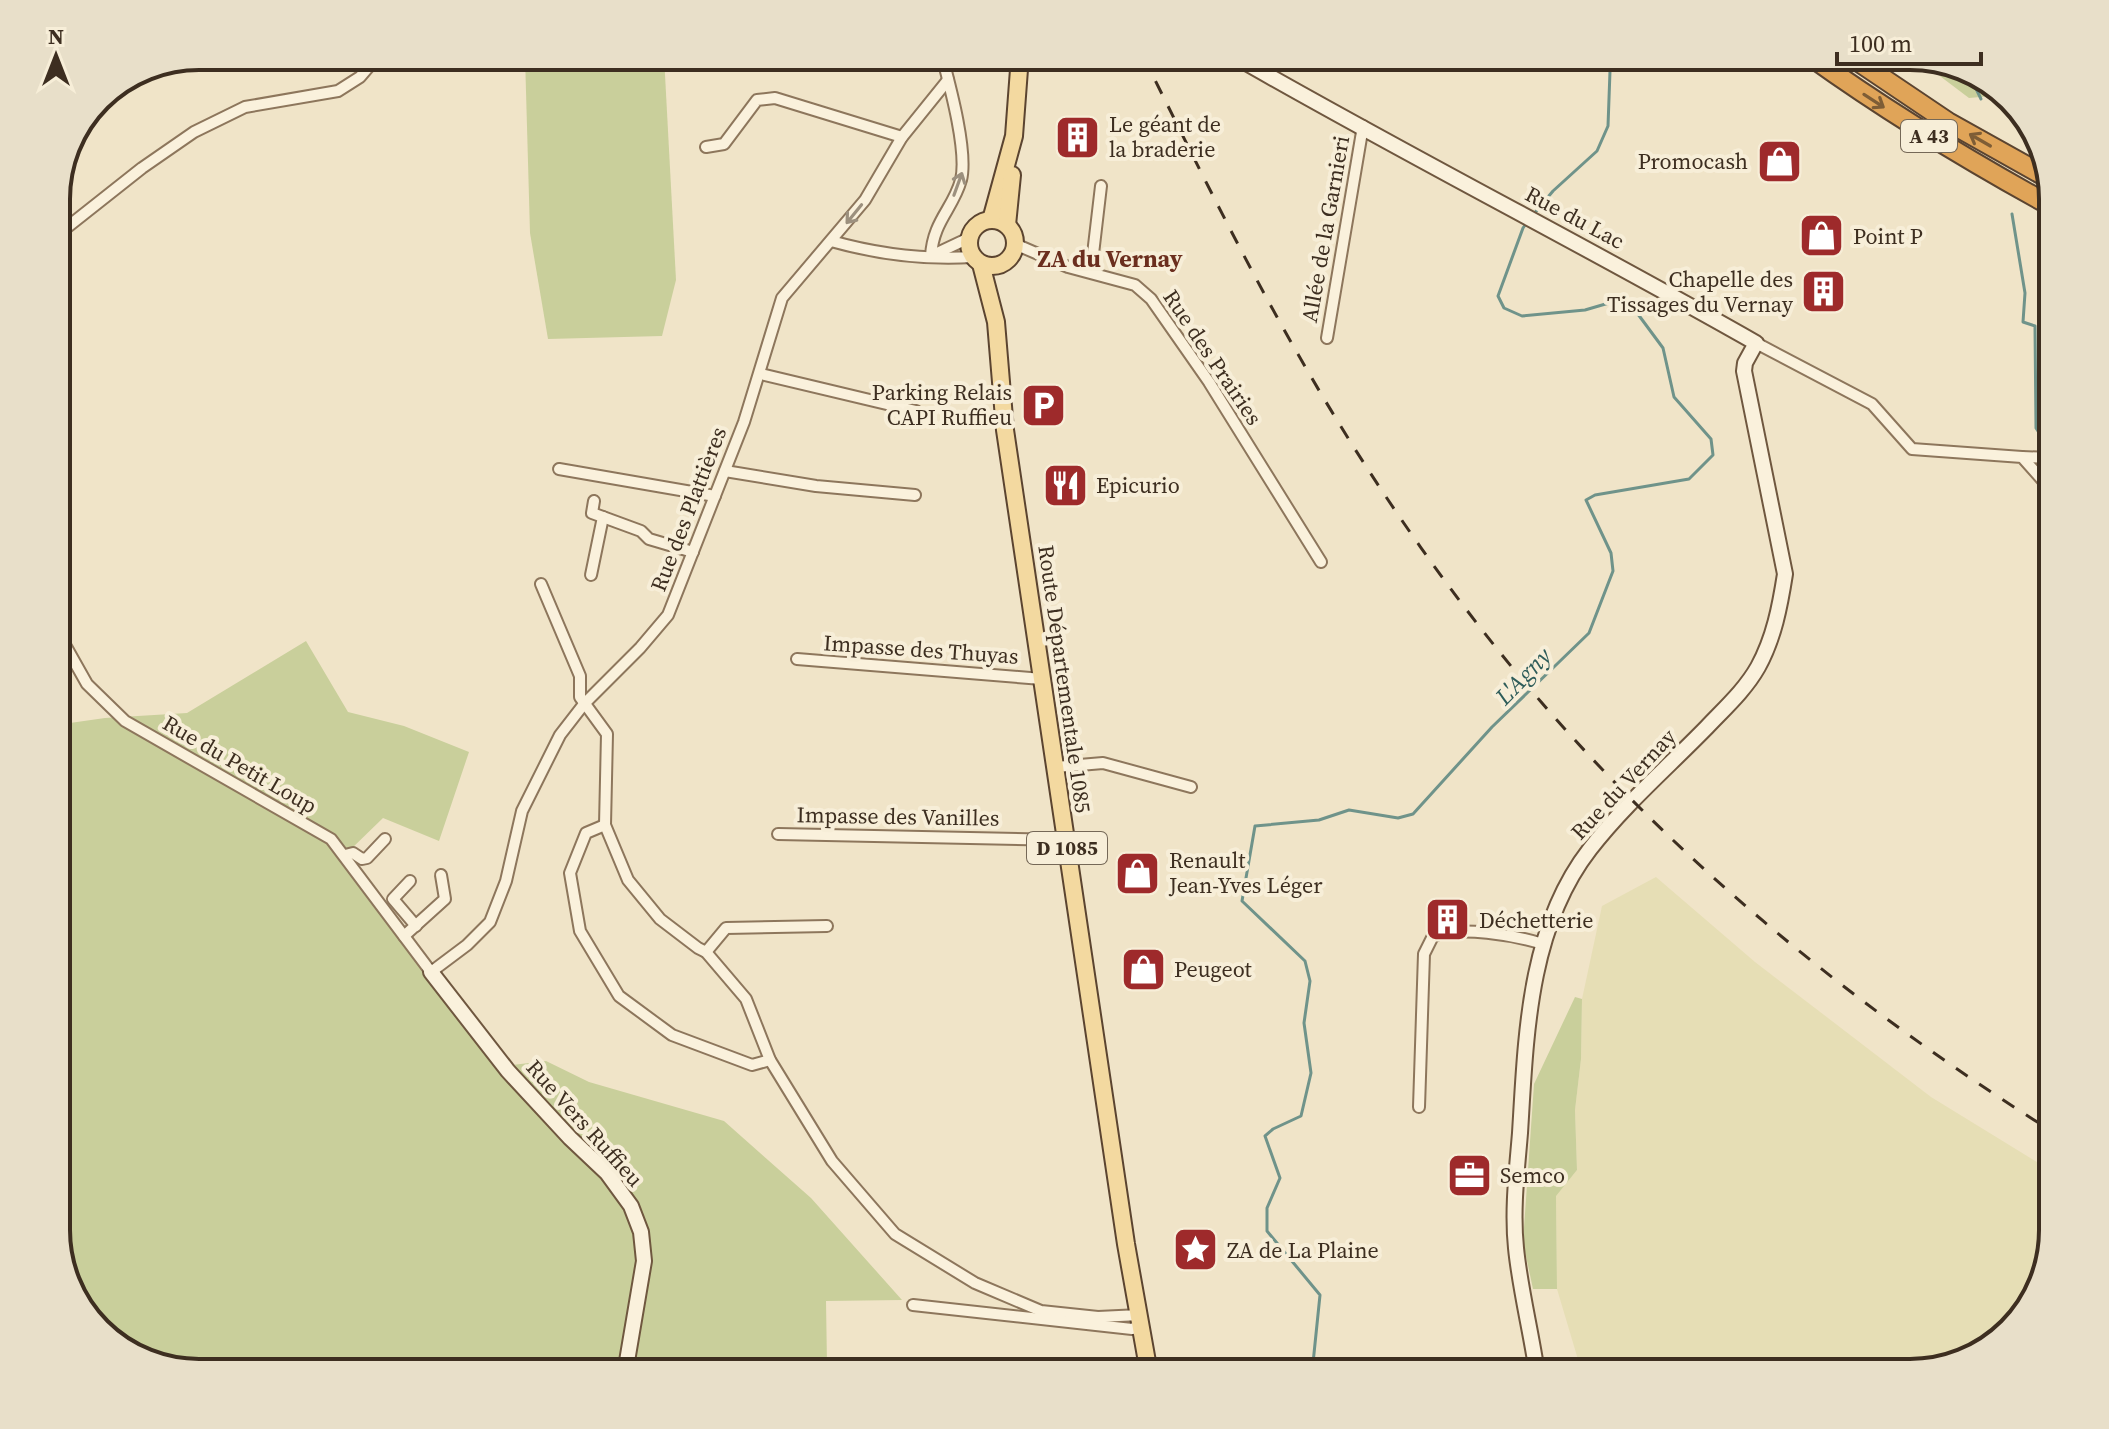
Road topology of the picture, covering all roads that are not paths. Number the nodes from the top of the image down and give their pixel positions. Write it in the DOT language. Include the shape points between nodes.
graph roads {
  1 [pos="366,70"];
  2 [pos="946,70"];
  3 [pos="1019,70"];
  4 [pos="1258,70"];
  5 [pos="1267,70"];
  6 [pos="1829,70"];
  7 [pos="1871,70"];
  8 [pos="1265,74"];
  9 [pos="948,80"];
  10 [pos="1363,126"];
  11 [pos="902,137"];
  12 [pos="706,147"];
  13 [pos="2036,171"];
  14 [pos="1101,186"];
  15 [pos="2039,199"];
  16 [pos="999,222"];
  17 [pos="70,225"];
  18 [pos="969,238"];
  19 [pos="831,241"];
  20 [pos="1015,244"];
  21 [pos="931,256"];
  22 [pos="977,260"];
  23 [pos="1000,265"];
  24 [pos="1091,271"];
  25 [pos="996,322"];
  26 [pos="1327,338"];
  27 [pos="1756,343"];
  28 [pos="761,374"];
  29 [pos="916,411"];
  30 [pos="2022,457"];
  31 [pos="2039,458"];
  32 [pos="559,469"];
  33 [pos="725,471"];
  34 [pos="2039,476"];
  35 [pos="915,495"];
  36 [pos="715,496"];
  37 [pos="594,501"];
  38 [pos="603,517"];
  39 [pos="693,552"];
  40 [pos="1321,562"];
  41 [pos="591,575"];
  42 [pos="541,584"];
  43 [pos="70,654"];
  44 [pos="797,659"];
  45 [pos="1042,679"];
  46 [pos="584,704"];
  47 [pos="1056,767"];
  48 [pos="1191,787"];
  49 [pos="605,825"];
  50 [pos="778,834"];
  51 [pos="385,839"];
  52 [pos="1066,840"];
  53 [pos="345,855"];
  54 [pos="441,875"];
  55 [pos="410,881"];
  56 [pos="416,926"];
  57 [pos="827,926"];
  58 [pos="404,936"];
  59 [pos="1543,944"];
  60 [pos="706,952"];
  61 [pos="431,972"];
  62 [pos="770,1060"];
  63 [pos="1419,1107"];
  64 [pos="913,1305"];
  65 [pos="1141,1320"];
  66 [pos="627,1359"];
  67 [pos="1147,1359"];
  68 [pos="1535,1359"];
  1 -- 17 [label="street" via="338,91 245,107 194,132"];
  2 -- 9 [label="street"];
  3 -- 16 [label="main road"];
  4 -- 8 [label="street, Rue du Lac"];
  5 -- 8 [label="street"];
  6 -- 15 [label="highway, A 43, one-way" via="1936,141"];
  13 -- 7 [label="highway, A 43, one-way"];
  8 -- 10 [label="street, Rue du Lac"];
  9 -- 11 [label="street, Rue des Plattières"];
  21 -- 9 [label="street, one-way" via="934,231 961,183 963,168"];
  10 -- 26 [label="street, Allée de la Garnieri"];
  10 -- 27 [label="street, Rue du Lac"];
  11 -- 12 [label="street" via="775,98 757,100 724,144"];
  11 -- 19 [label="street, Rue des Plattières, one-way" via="865,200"];
  14 -- 24 [label="street"];
  16 -- 18 [label="main road" via="982,222"];
  16 -- 20 [label="main road" via="1012,231"];
  18 -- 21 [label="street"];
  18 -- 22 [label="main road"];
  19 -- 21 [label="street" via="870,252"];
  19 -- 28 [label="street, Rue des Plattières" via="782,298"];
  20 -- 23 [label="main road"];
  20 -- 24 [label="street, Rue des Prairies"];
  21 -- 22 [label="street"];
  22 -- 23 [label="main road"];
  22 -- 25 [label="main road, D 1085"];
  23 -- 25 [label="main road, D 1085"];
  24 -- 40 [label="street, Rue des Prairies" via="1135,285 1158,308"];
  25 -- 45 [label="main road, Route Départementale 1085 / D 1085" via="1005,430"];
  27 -- 30 [label="street, Rue du Lac" via="1872,404 1912,449"];
  27 -- 59 [label="street, Rue du Vernay" via="1744,378 1785,574 1770,640 1739,694 1577,866"];
  28 -- 29 [label="street"];
  28 -- 33 [label="street, Rue des Plattières"];
  30 -- 31 [label="street, Rue du Lac"];
  30 -- 34 [label="street"];
  32 -- 36 [label="street"];
  33 -- 35 [label="street"];
  33 -- 36 [label="street, Rue des Plattières"];
  36 -- 39 [label="street, Rue des Plattières"];
  37 -- 38 [label="street" via="592,513"];
  38 -- 39 [label="street"];
  38 -- 41 [label="street"];
  39 -- 46 [label="street, Rue des Plattières" via="668,615"];
  42 -- 46 [label="street" via="580,676"];
  43 -- 53 [label="street, Rue du Petit Loup" via="87,684 125,721 331,839"];
  44 -- 45 [label="street, Impasse des Thuyas"];
  45 -- 47 [label="main road, Route Départementale 1085 / D 1085"];
  46 -- 49 [label="street" via="607,734"];
  46 -- 61 [label="street, Rue des Plattières" via="531,789 490,922"];
  47 -- 48 [label="street" via="1103,763"];
  47 -- 52 [label="main road, Route Départementale 1085 / D 1085"];
  49 -- 60 [label="street" via="628,880 660,919"];
  49 -- 62 [label="street" via="586,833 570,873 580,931 619,996 672,1035 752,1065"];
  50 -- 52 [label="street, Impasse des Vanilles"];
  51 -- 53 [label="street" via="367,858"];
  52 -- 65 [label="main road, Route Départementale 1085 / D 1085"];
  53 -- 58 [label="street, Rue du Petit Loup"];
  54 -- 56 [label="street" via="445,899"];
  55 -- 56 [label="street" via="393,899"];
  56 -- 58 [label="street"];
  57 -- 60 [label="street" via="726,928"];
  58 -- 61 [label="street, Rue du Petit Loup"];
  59 -- 63 [label="street" via="1491,935 1433,936 1424,954"];
  59 -- 68 [label="street, Rue du Vernay" via="1530,1009 1516,1190 1516,1246"];
  60 -- 62 [label="street" via="746,999"];
  61 -- 66 [label="street, Rue Vers Ruffieu" via="508,1071 607,1173 631,1206 644,1261"];
  62 -- 65 [label="street" via="832,1161 895,1234 975,1283 1041,1311"];
  64 -- 65 [label="street" via="1132,1329"];
  65 -- 67 [label="main road, Route Départementale 1085 / D 1085"];
}
